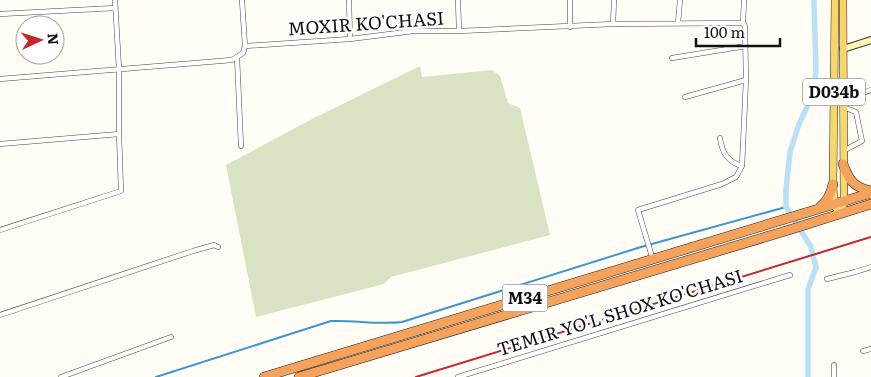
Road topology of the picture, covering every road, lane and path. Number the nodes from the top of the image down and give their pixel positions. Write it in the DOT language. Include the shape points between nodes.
graph roads {
  1 [pos="115,0"];
  2 [pos="242,0"];
  3 [pos="349,0"];
  4 [pos="458,0"];
  5 [pos="570,0"];
  6 [pos="614,0"];
  7 [pos="680,0"];
  8 [pos="744,0"];
  9 [pos="835,0"];
  10 [pos="843,0"];
  11 [pos="115,8"];
  12 [pos="0,14"];
  13 [pos="678,23"];
  14 [pos="743,23"];
  15 [pos="614,24"];
  16 [pos="570,27"];
  17 [pos="459,31"];
  18 [pos="350,39"];
  19 [pos="871,40"];
  20 [pos="245,46"];
  21 [pos="746,46"];
  22 [pos="843,49"];
  23 [pos="237,57"];
  24 [pos="672,58"];
  25 [pos="119,69"];
  26 [pos="0,79"];
  27 [pos="746,80"];
  28 [pos="871,90"];
  29 [pos="685,97"];
  30 [pos="843,98"];
  31 [pos="843,107"];
  32 [pos="119,134"];
  33 [pos="720,138"];
  34 [pos="0,144"];
  35 [pos="241,146"];
  36 [pos="843,151"];
  37 [pos="843,164"];
  38 [pos="742,166"];
  39 [pos="833,184"];
  40 [pos="871,192"];
  41 [pos="844,202"];
  42 [pos="871,204"];
  43 [pos="834,205"];
  44 [pos="816,210"];
  45 [pos="841,214"];
  46 [pos="0,230"];
  47 [pos="218,247"];
  48 [pos="653,260"];
  49 [pos="871,266"];
  50 [pos="790,275"];
  51 [pos="827,279"];
  52 [pos="0,315"];
  53 [pos="171,337"];
  54 [pos="871,349"];
  55 [pos="863,351"];
  56 [pos="834,365"];
  57 [pos="61,377"];
  58 [pos="264,377"];
  59 [pos="299,377"];
  60 [pos="458,377"];
  61 [pos="834,377"];
  1 -- 11 [label="street"];
  2 -- 20 [label="street"];
  3 -- 18 [label="street"];
  4 -- 17 [label="street"];
  5 -- 16 [label="street"];
  6 -- 15 [label="street"];
  7 -- 13 [label="street"];
  8 -- 14 [label="street"];
  9 -- 39 [label="main road, D034b"];
  10 -- 22 [label="main road, D034b"];
  11 -- 12 [label="street"];
  11 -- 25 [label="street"];
  13 -- 14 [label="street, MOXIR KO'CHASI"];
  13 -- 15 [label="street, MOXIR KO'CHASI"];
  14 -- 21 [label="street"];
  15 -- 16 [label="street, MOXIR KO'CHASI"];
  16 -- 17 [label="street, MOXIR KO'CHASI"];
  17 -- 18 [label="street, MOXIR KO'CHASI" via="414,31"];
  18 -- 20 [label="street, MOXIR KO'CHASI"];
  19 -- 22 [label="street"];
  20 -- 23 [label="street" via="243,54"];
  21 -- 24 [label="street"];
  21 -- 27 [label="street"];
  22 -- 30 [label="main road, D034b"];
  23 -- 25 [label="street"];
  23 -- 35 [label="street"];
  25 -- 26 [label="street"];
  25 -- 32 [label="street"];
  27 -- 29 [label="street"];
  27 -- 38 [label="street"];
  28 -- 30 [label="street"];
  30 -- 31 [label="main road, D034b"];
  31 -- 36 [label="main road, D034b"];
  31 -- 36 [label="street" via="856,112 862,142"];
  32 -- 34 [label="street"];
  32 -- 46 [label="street" via="121,191"];
  33 -- 38 [label="street" via="727,157"];
  36 -- 37 [label="main road, D034b"];
  37 -- 40 [label="highway" via="854,184"];
  37 -- 41 [label="main road, D034b"];
  38 -- 48 [label="street" via="736,177 722,184 638,210"];
  39 -- 43 [label="main road, D034b"];
  39 -- 44 [label="highway" via="828,200"];
  40 -- 41 [label="highway, M34"];
  41 -- 43 [label="highway, M34"];
  41 -- 45 [label="main road, D034b"];
  42 -- 45 [label="highway, M34"];
  43 -- 44 [label="highway, M34"];
  43 -- 45 [label="main road"];
  44 -- 48 [label="highway, M34"];
  45 -- 59 [label="highway, M34"];
  47 -- 52 [label="street" via="214,245 193,251"];
  48 -- 58 [label="highway, M34"];
  49 -- 51 [label="street"];
  50 -- 60 [label="street, TEMIR YO'L SHOX KO'CHASI"];
  53 -- 57 [label="street"];
  54 -- 55 [label="street"];
  56 -- 61 [label="street"];
}
